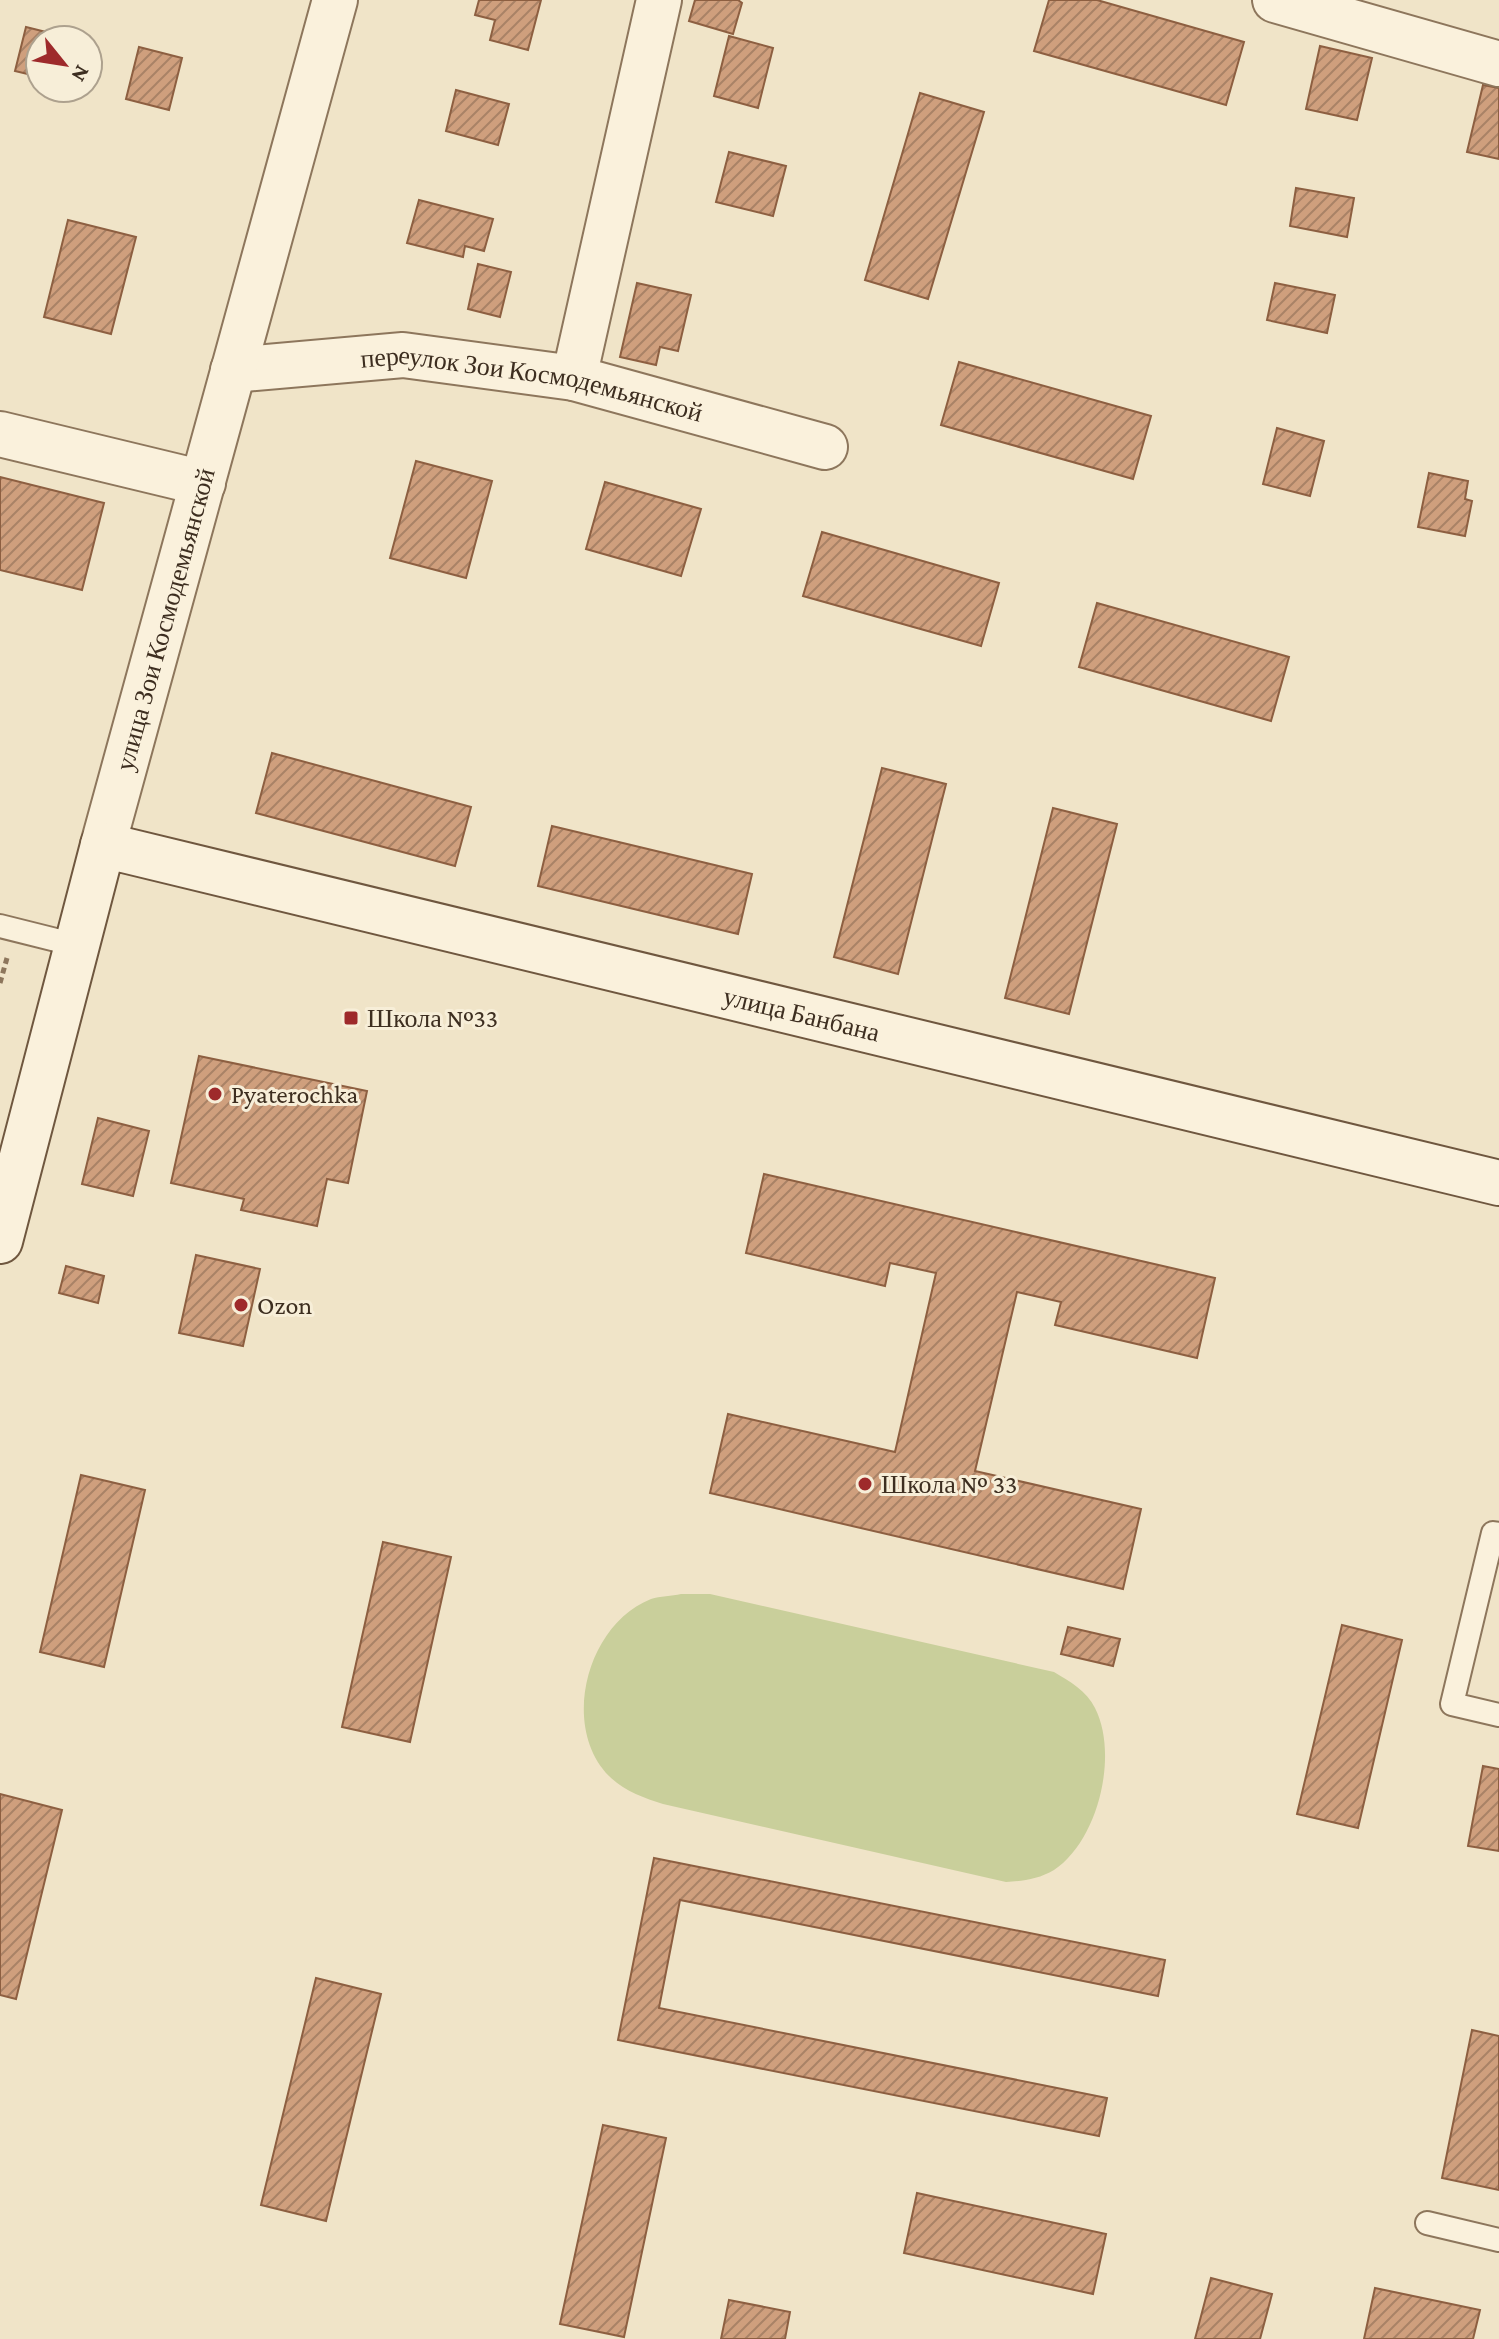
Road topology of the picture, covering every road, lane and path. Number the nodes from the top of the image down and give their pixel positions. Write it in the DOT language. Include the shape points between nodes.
graph roads {
  1 [pos="335,0"];
  2 [pos="659,0"];
  3 [pos="1275,0"];
  4 [pos="1499,64"];
  5 [pos="233,370"];
  6 [pos="574,378"];
  7 [pos="0,434"];
  8 [pos="825,447"];
  9 [pos="203,483"];
  10 [pos="103,845"];
  11 [pos="0,926"];
  12 [pos="76,945"];
  13 [pos="1499,1183"];
  14 [pos="0,1241"];
  15 [pos="1499,1534"];
  16 [pos="1499,1715"];
  17 [pos="1427,2223"];
  18 [pos="1499,2240"];
  1 -- 5 [label="street, улица Зои Космодемьянской"];
  2 -- 6 [label="street"];
  3 -- 4 [label="street"];
  5 -- 6 [label="street, переулок Зои Космодемьянской" via="403,355"];
  5 -- 9 [label="street, улица Зои Космодемьянской"];
  6 -- 8 [label="street, переулок Зои Космодемьянской"];
  7 -- 9 [label="street"];
  9 -- 10 [label="street, улица Зои Космодемьянской"];
  10 -- 12 [label="street, улица Зои Космодемьянской"];
  10 -- 13 [label="street, улица Банбана"];
  11 -- 12 [label="lane"];
  12 -- 14 [label="street, улица Зои Космодемьянской"];
  15 -- 16 [label="lane" via="1493,1533 1452,1704"];
  17 -- 18 [label="lane"];
}
